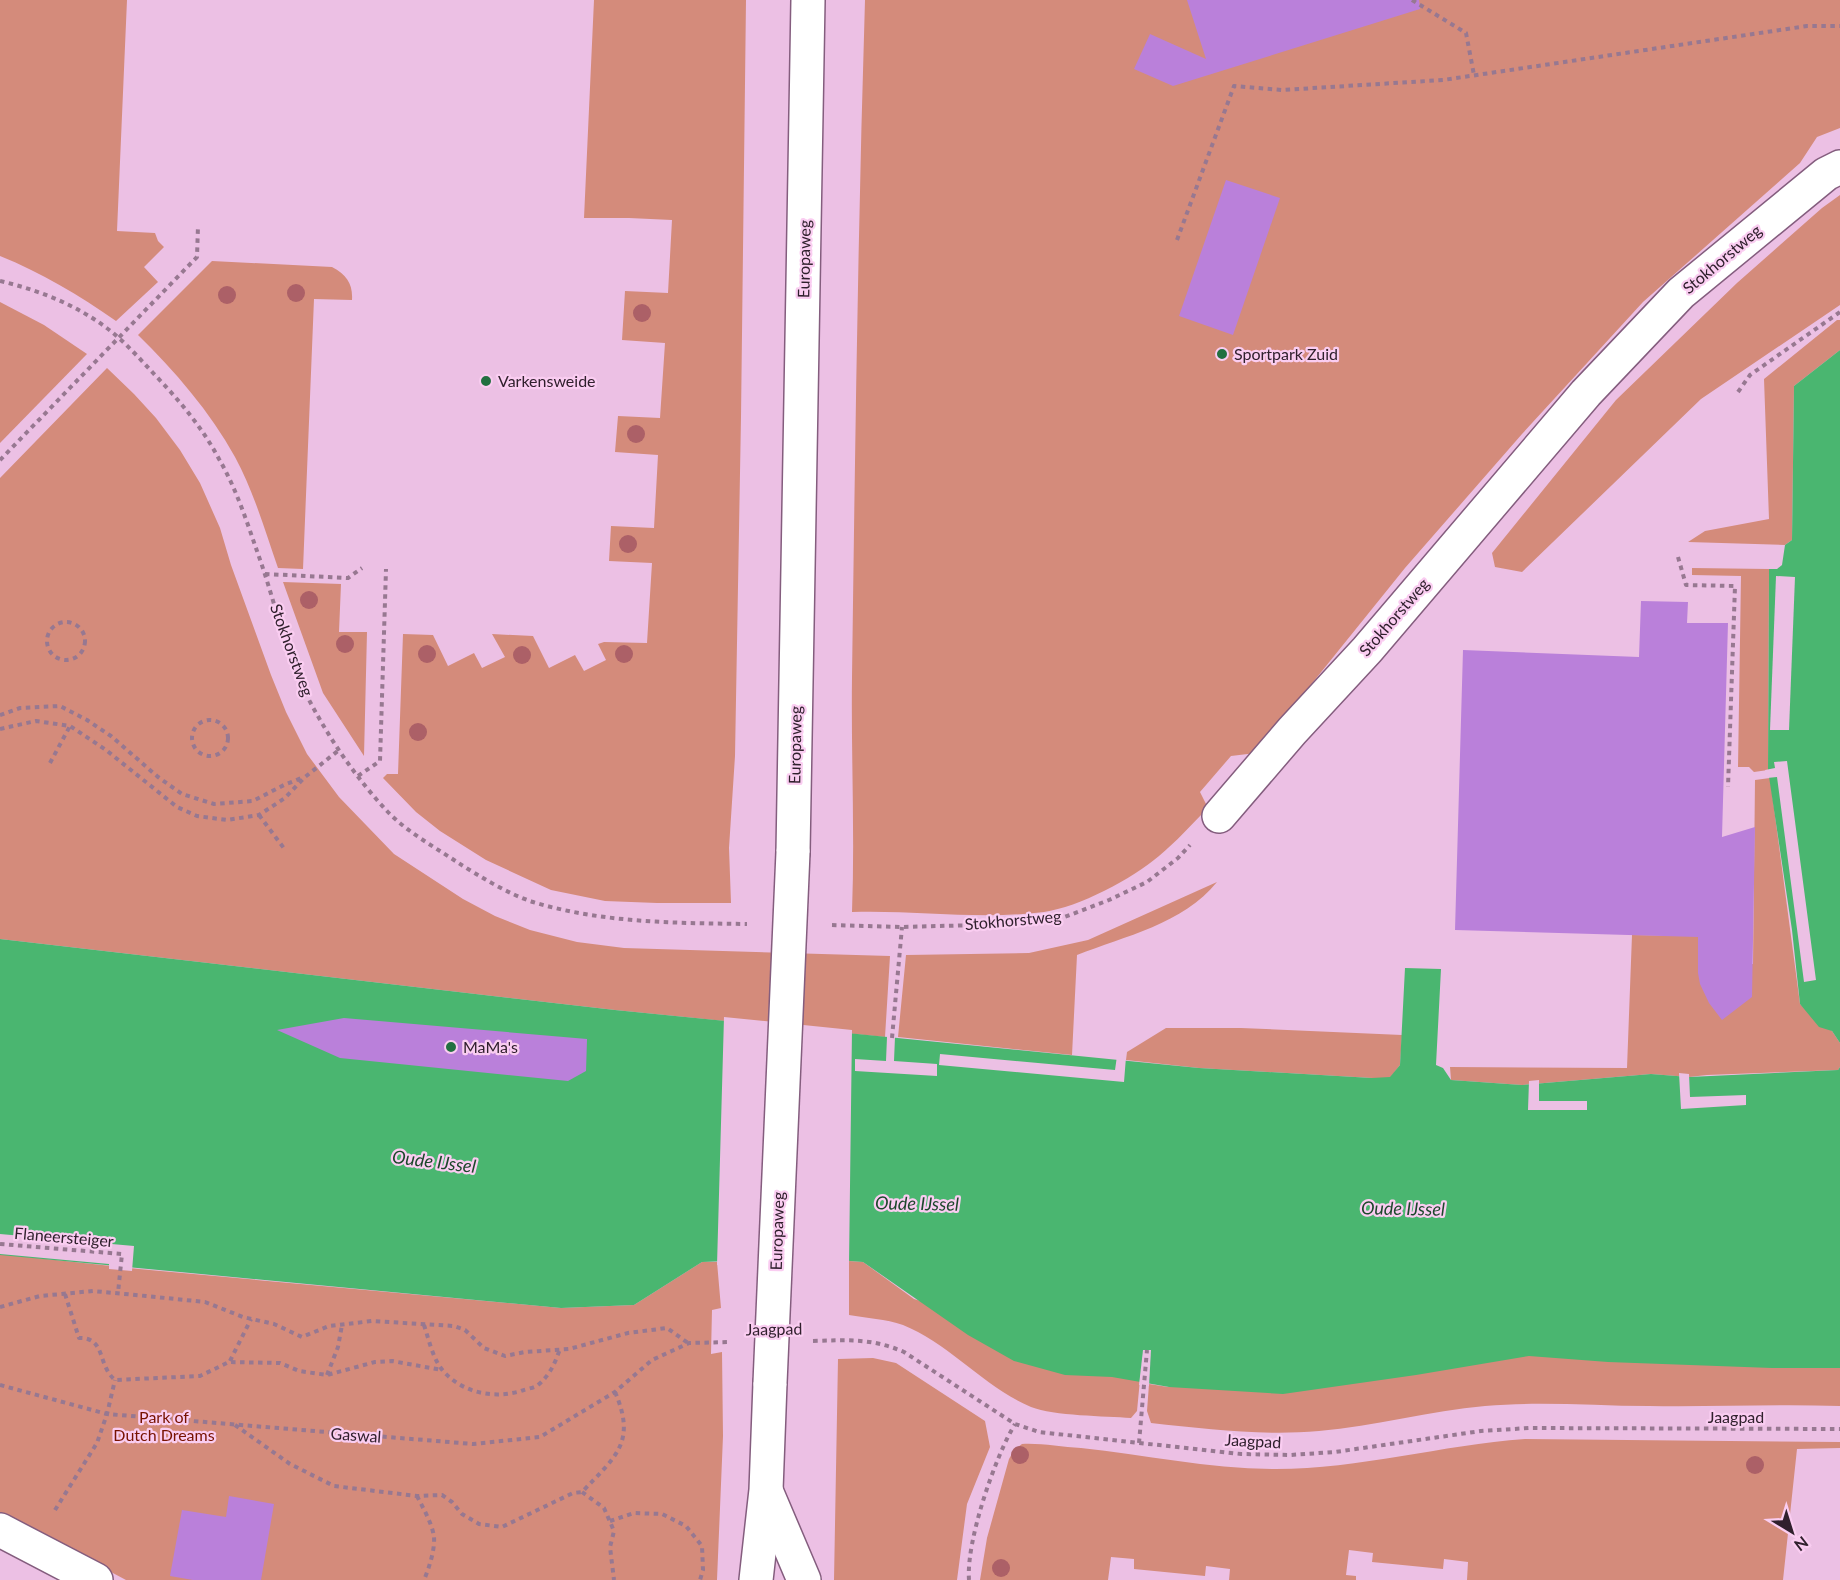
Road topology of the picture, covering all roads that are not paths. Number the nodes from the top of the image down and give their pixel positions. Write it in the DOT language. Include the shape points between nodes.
graph roads {
  1 [pos="808,0"];
  2 [pos="1840,167"];
  3 [pos="1218,816"];
  4 [pos="766,1490"];
  5 [pos="0,1530"];
  6 [pos="96,1580"];
  7 [pos="756,1580"];
  8 [pos="804,1580"];
  1 -- 4 [label="main road, Europaweg, bridge" via="793,852"];
  2 -- 3 [label="main road, Stokhorstweg" via="1826,174 1681,293 1586,393 1367,650"];
  4 -- 7 [label="main road, Europaweg"];
  4 -- 8 [label="main road, Europaweg"];
  5 -- 6 [label="main road"];
}
